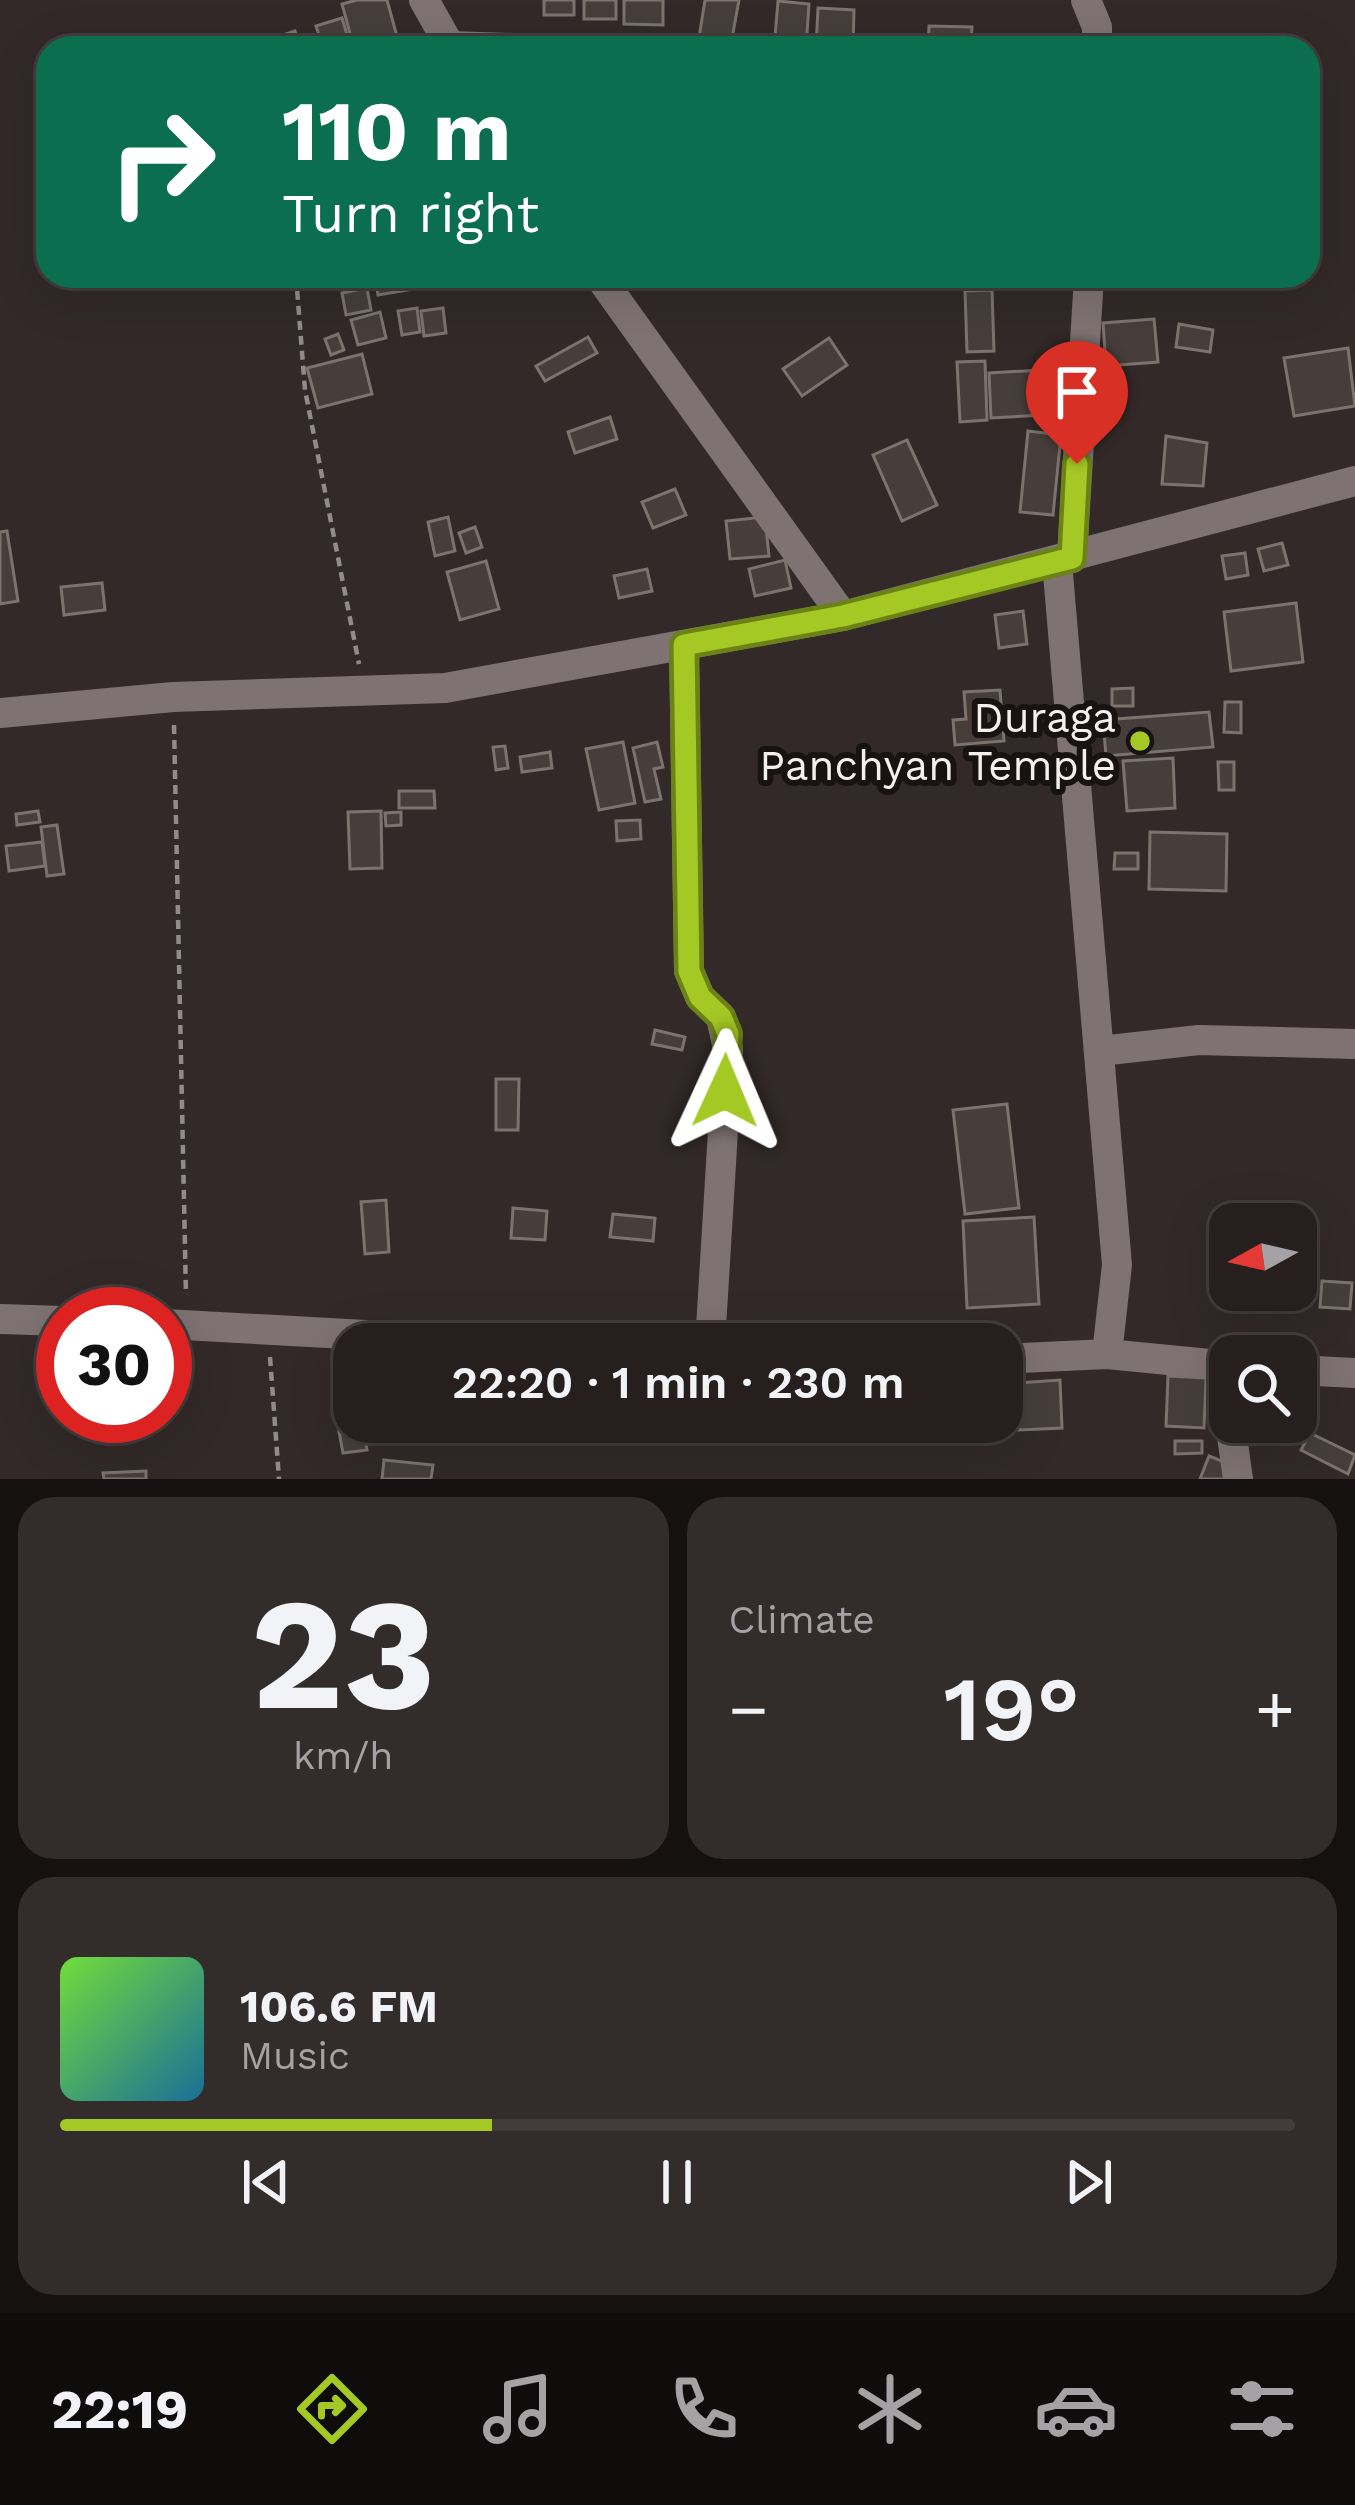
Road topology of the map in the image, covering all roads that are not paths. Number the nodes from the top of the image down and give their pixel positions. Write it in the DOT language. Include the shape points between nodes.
graph roads {
  1 [pos="424,0"];
  2 [pos="1086,0"];
  3 [pos="444,36"];
  4 [pos="1096,36"];
  5 [pos="608,288"];
  6 [pos="1088,288"];
  7 [pos="1355,481"];
  8 [pos="1064,560"];
  9 [pos="843,616"];
  10 [pos="684,645"];
  11 [pos="0,713"];
  12 [pos="1355,1044"];
  13 [pos="1100,1052"];
  14 [pos="0,1318"];
  15 [pos="36,1320"];
  16 [pos="711,1323"];
  17 [pos="192,1325"];
  18 [pos="333,1331"];
  19 [pos="1106,1354"];
  20 [pos="1023,1358"];
  21 [pos="1209,1364"];
  22 [pos="1317,1371"];
  23 [pos="1355,1373"];
  24 [pos="1237,1443"];
  25 [pos="1248,1478"];
  1 -- 3 [label="street"];
  2 -- 4 [label="street"];
  5 -- 9 [label="street"];
  6 -- 8 [label="street"];
  7 -- 8 [label="street"];
  8 -- 9 [label="street"];
  8 -- 13 [label="street"];
  9 -- 10 [label="street"];
  10 -- 11 [label="street" via="446,688 173,697"];
  10 -- 16 [label="street" via="689,971 721,1017 728,1049"];
  12 -- 13 [label="street" via="1199,1040"];
  13 -- 19 [label="street" via="1117,1265"];
  14 -- 15 [label="street"];
  17 -- 18 [label="street"];
  19 -- 20 [label="street"];
  19 -- 21 [label="street"];
  22 -- 23 [label="street"];
  24 -- 25 [label="street"];
}
